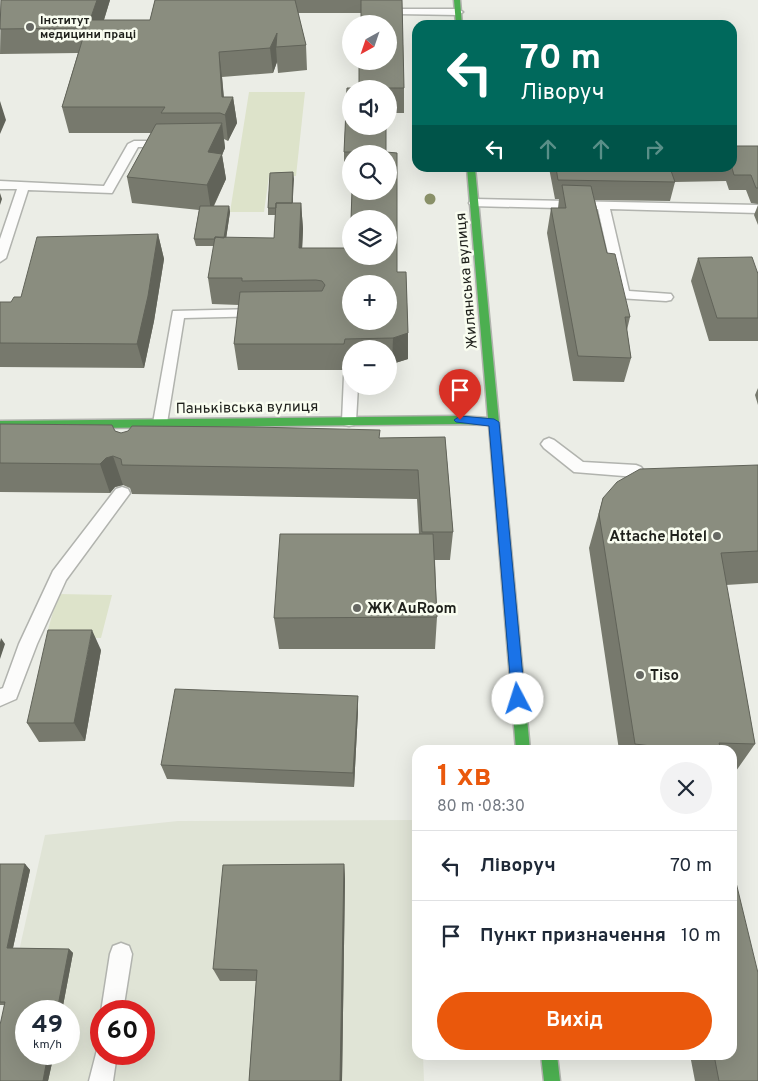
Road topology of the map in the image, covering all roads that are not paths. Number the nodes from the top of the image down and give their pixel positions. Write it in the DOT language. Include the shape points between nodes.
graph roads {
  1 [pos="457,0"];
  2 [pos="401,12"];
  3 [pos="458,12"];
  4 [pos="459,20"];
  5 [pos="174,144"];
  6 [pos="472,172"];
  7 [pos="0,185"];
  8 [pos="24,185"];
  9 [pos="475,203"];
  10 [pos="603,205"];
  11 [pos="758,209"];
  12 [pos="0,258"];
  13 [pos="666,297"];
  14 [pos="271,312"];
  15 [pos="350,395"];
  16 [pos="349,421"];
  17 [pos="160,422"];
  18 [pos="494,422"];
  19 [pos="0,425"];
  20 [pos="549,444"];
  21 [pos="636,471"];
  22 [pos="122,493"];
  23 [pos="0,698"];
  24 [pos="523,745"];
  25 [pos="121,954"];
  26 [pos="114,1000"];
  27 [pos="550,1060"];
  28 [pos="104,1065"];
  29 [pos="102,1081"];
  30 [pos="552,1081"];
  1 -- 3 [label="main road"];
  2 -- 3 [label="lane"];
  3 -- 4 [label="main road"];
  5 -- 8 [label="lane" via="134,144 108,190"];
  6 -- 9 [label="main road, Жилянська вулиця"];
  7 -- 8 [label="lane"];
  8 -- 12 [label="lane"];
  9 -- 10 [label="lane"];
  9 -- 18 [label="main road, Жилянська вулиця"];
  10 -- 11 [label="lane"];
  10 -- 13 [label="lane" via="623,295"];
  14 -- 17 [label="lane" via="178,314"];
  15 -- 16 [label="lane"];
  16 -- 17 [label="main road, Паньківська вулиця"];
  16 -- 18 [label="main road, Паньківська вулиця"];
  17 -- 19 [label="main road, Паньківська вулиця" via="140,429"];
  18 -- 24 [label="main road, Жилянська вулиця"];
  20 -- 21 [label="lane" via="580,468"];
  22 -- 23 [label="lane" via="59,576 10,693"];
  25 -- 26 [label="lane"];
  27 -- 30 [label="main road"];
  28 -- 29 [label="lane"];
}
